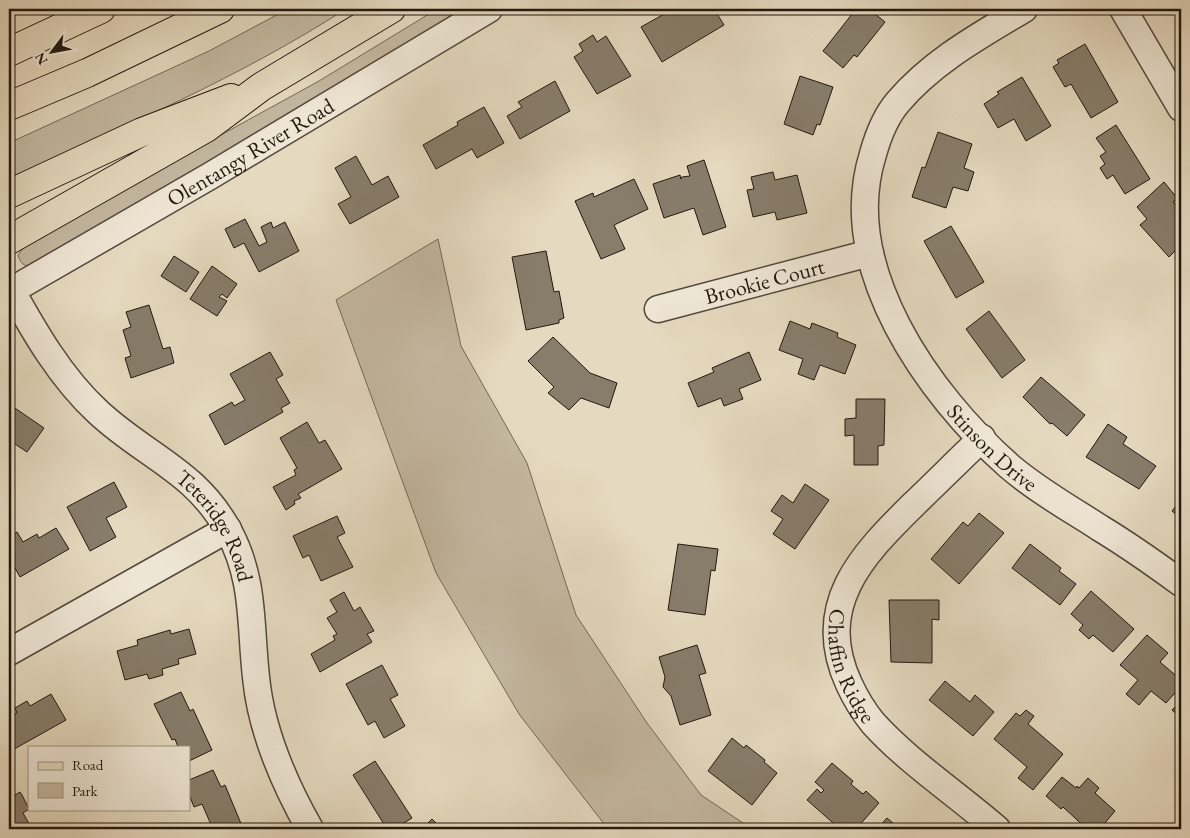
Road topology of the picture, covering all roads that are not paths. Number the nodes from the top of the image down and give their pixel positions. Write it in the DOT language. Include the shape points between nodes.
graph roads {
  1 [pos="101,9"];
  2 [pos="220,9"];
  3 [pos="391,9"];
  4 [pos="489,9"];
  5 [pos="1024,9"];
  6 [pos="1123,9"];
  7 [pos="9,52"];
  8 [pos="260,87"];
  9 [pos="9,106"];
  10 [pos="1181,108"];
  11 [pos="9,194"];
  12 [pos="9,240"];
  13 [pos="870,253"];
  14 [pos="10,290"];
  15 [pos="658,309"];
  16 [pos="982,438"];
  17 [pos="228,529"];
  18 [pos="1181,583"];
  19 [pos="9,652"];
  20 [pos="310,829"];
  21 [pos="997,829"];
  1 -- 7 [label="main road"];
  2 -- 9 [label="main road" via="87,73"];
  3 -- 8 [label="main road, Olentangy River Road"];
  4 -- 14 [label="street, Olentangy River Road" via="210,176"];
  5 -- 13 [label="street, Stinson Drive" via="948,55 898,102 879,134 869,166 865,223"];
  6 -- 10 [label="street"];
  8 -- 11 [label="main road, Olentangy River Road" via="142,132"];
  8 -- 12 [label="main road, Olentangy River Road" via="206,128"];
  13 -- 15 [label="street, Brookie Court"];
  13 -- 16 [label="street, Stinson Drive" via="887,303 921,366 961,419"];
  14 -- 17 [label="street, Teteridge Road" via="76,389 126,435 195,485"];
  16 -- 18 [label="street, Stinson Drive" via="1038,489"];
  16 -- 21 [label="street, Chaffin Ridge" via="876,542 852,575 839,606 837,648 850,687 873,722"];
  17 -- 19 [label="street"];
  17 -- 20 [label="street, Teteridge Road" via="244,562 249,586 256,679 274,753"];
}
